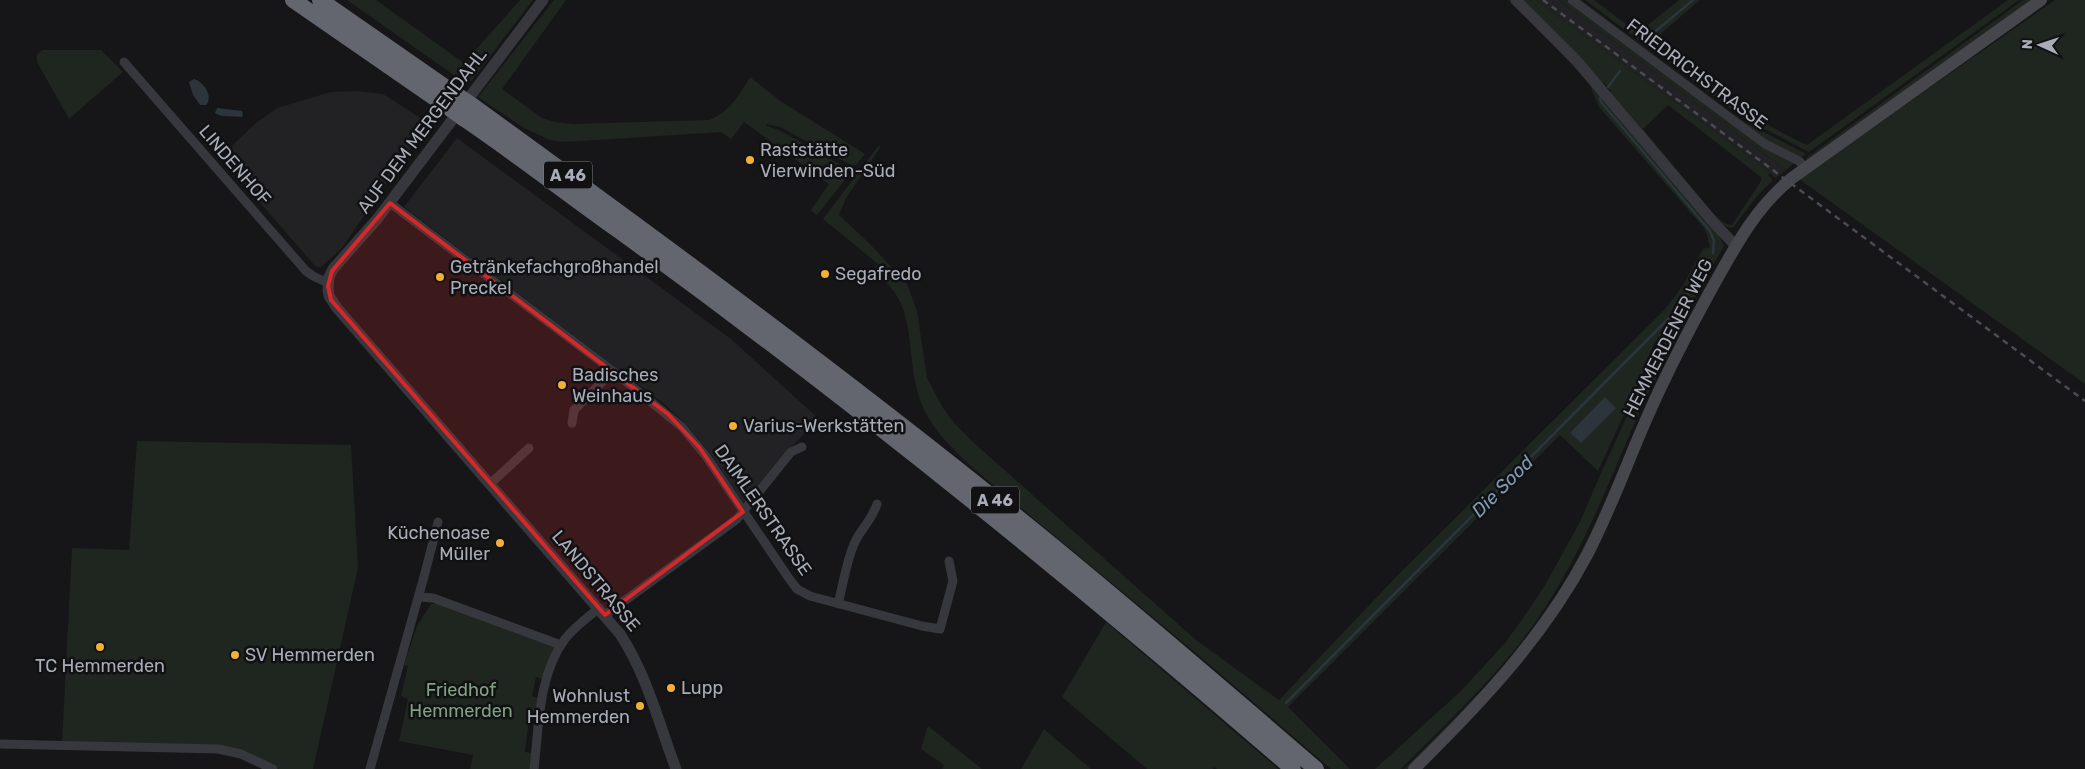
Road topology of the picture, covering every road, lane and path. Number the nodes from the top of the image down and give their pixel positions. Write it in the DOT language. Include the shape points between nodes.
graph roads {
  1 [pos="293,0"];
  2 [pos="320,0"];
  3 [pos="543,0"];
  4 [pos="1516,0"];
  5 [pos="1572,0"];
  6 [pos="2041,0"];
  7 [pos="124,62"];
  8 [pos="462,108"];
  9 [pos="1806,168"];
  10 [pos="390,203"];
  11 [pos="1736,245"];
  12 [pos="328,283"];
  13 [pos="613,371"];
  14 [pos="572,422"];
  15 [pos="802,447"];
  16 [pos="529,448"];
  17 [pos="490,484"];
  18 [pos="877,504"];
  19 [pos="743,512"];
  20 [pos="438,522"];
  21 [pos="949,560"];
  22 [pos="418,597"];
  23 [pos="838,604"];
  24 [pos="602,611"];
  25 [pos="561,645"];
  26 [pos="0,744"];
  27 [pos="262,766"];
  28 [pos="273,769"];
  29 [pos="370,769"];
  30 [pos="534,769"];
  31 [pos="676,769"];
  32 [pos="1292,769"];
  33 [pos="1316,769"];
  34 [pos="1414,769"];
  1 -- 8 [label="highway, A 46"];
  2 -- 8 [label="highway, A 46"];
  3 -- 10 [label="street, AUF DEM MERGENDAHL"];
  4 -- 11 [label="street" via="1576,60"];
  5 -- 9 [label="street, FRIEDRICHSTRASSE" via="1765,144 1799,161"];
  6 -- 9 [label="main road, HEMMERDENER WEG"];
  7 -- 12 [label="street, LINDENHOF" via="306,271"];
  8 -- 32 [label="highway, A 46" via="868,418 1075,583"];
  8 -- 33 [label="highway, A 46" via="672,249 885,412 1068,558"];
  9 -- 11 [label="main road, HEMMERDENER WEG" via="1768,200"];
  10 -- 12 [label="street, AUF DEM MERGENDAHL" via="335,267"];
  10 -- 13 [label="street, DAIMLERSTRASSE"];
  11 -- 34 [label="main road, HEMMERDENER WEG" via="1658,393 1598,532 1560,602 1505,675"];
  12 -- 17 [label="street, LANDSTRASSE" via="329,296 336,308"];
  13 -- 14 [label="street" via="574,410"];
  13 -- 19 [label="street, DAIMLERSTRASSE" via="688,434"];
  15 -- 19 [label="street" via="791,452"];
  16 -- 17 [label="street"];
  17 -- 24 [label="street, LANDSTRASSE"];
  18 -- 23 [label="street" via="873,518 853,548"];
  19 -- 23 [label="street, DAIMLERSTRASSE" via="797,588 810,596"];
  19 -- 24 [label="street"];
  20 -- 22 [label="street"];
  21 -- 23 [label="street, DAIMLERSTRASSE" via="952,581 940,628"];
  22 -- 25 [label="street" via="433,598"];
  22 -- 29 [label="street"];
  24 -- 25 [label="street" via="572,631"];
  24 -- 31 [label="street, LANDSTRASSE" via="635,660"];
  25 -- 30 [label="street" via="545,688"];
  26 -- 27 [label="street" via="218,749 241,754"];
  27 -- 28 [label="street"];
}
